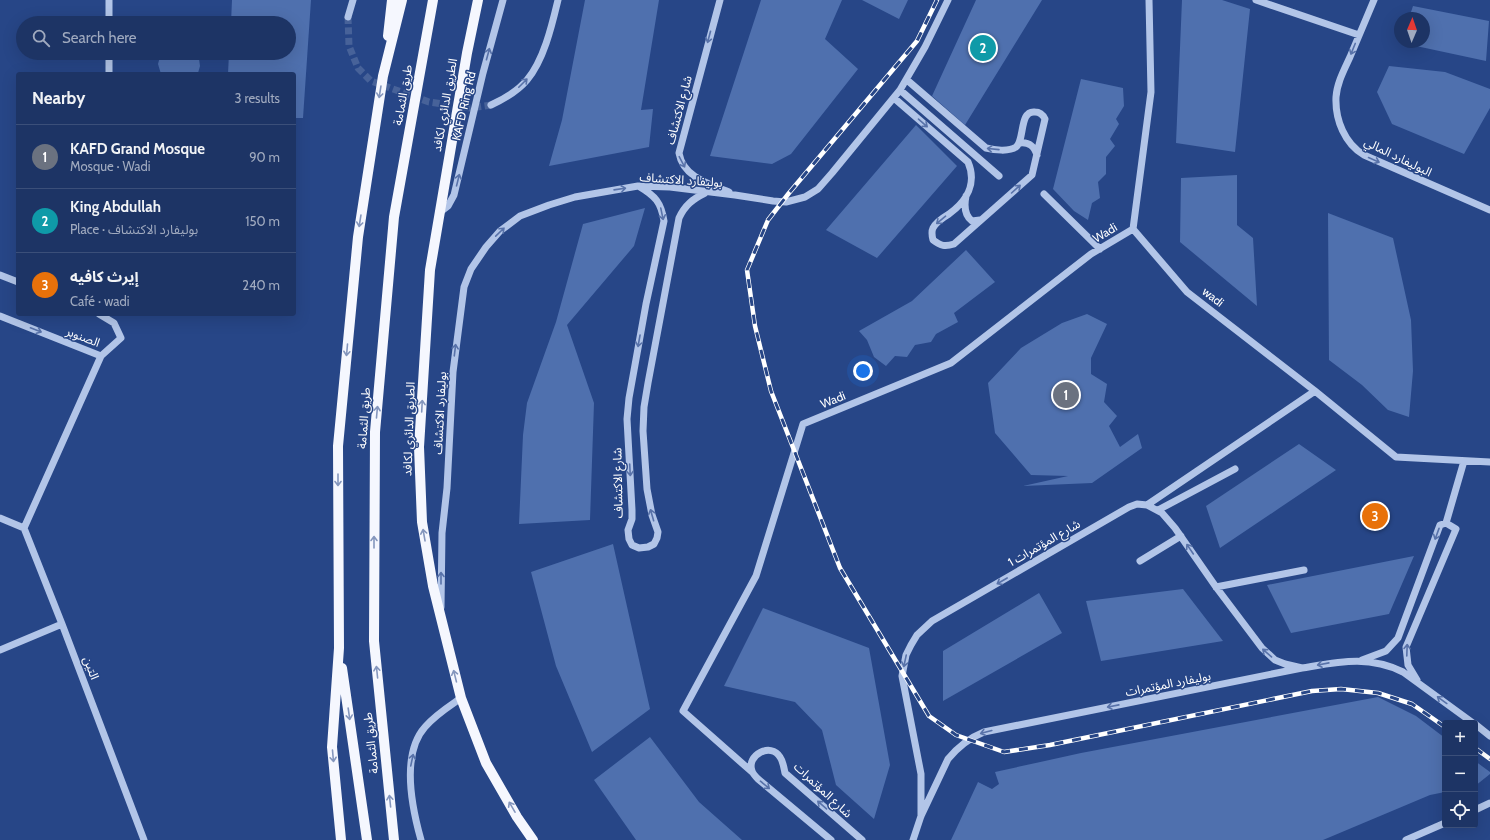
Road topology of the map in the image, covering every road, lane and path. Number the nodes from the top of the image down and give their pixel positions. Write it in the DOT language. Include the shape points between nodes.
graph roads {
  1 [pos="109,0"];
  2 [pos="353,0"];
  3 [pos="392,0"];
  4 [pos="402,0"];
  5 [pos="433,0"];
  6 [pos="478,0"];
  7 [pos="503,0"];
  8 [pos="558,0"];
  9 [pos="720,0"];
  10 [pos="948,0"];
  11 [pos="1149,0"];
  12 [pos="1256,0"];
  13 [pos="1374,0"];
  14 [pos="109,16"];
  15 [pos="348,16"];
  16 [pos="1359,35"];
  17 [pos="109,60"];
  18 [pos="109,72"];
  19 [pos="383,76"];
  20 [pos="907,80"];
  21 [pos="900,90"];
  22 [pos="894,98"];
  23 [pos="492,105"];
  24 [pos="1020,143"];
  25 [pos="1037,155"];
  26 [pos="999,176"];
  27 [pos="638,186"];
  28 [pos="706,192"];
  29 [pos="1044,194"];
  30 [pos="735,195"];
  31 [pos="966,196"];
  32 [pos="1490,210"];
  33 [pos="439,213"];
  34 [pos="980,220"];
  35 [pos="1133,229"];
  36 [pos="1100,249"];
  37 [pos="0,275"];
  38 [pos="16,281"];
  39 [pos="0,316"];
  40 [pos="103,316"];
  41 [pos="101,356"];
  42 [pos="1315,391"];
  43 [pos="1464,461"];
  44 [pos="1490,462"];
  45 [pos="1235,469"];
  46 [pos="1147,505"];
  47 [pos="1158,510"];
  48 [pos="0,518"];
  49 [pos="1446,524"];
  50 [pos="24,528"];
  51 [pos="1181,536"];
  52 [pos="1140,561"];
  53 [pos="1304,570"];
  54 [pos="1216,587"];
  55 [pos="441,617"];
  56 [pos="62,624"];
  57 [pos="339,648"];
  58 [pos="0,650"];
  59 [pos="1358,661"];
  60 [pos="1302,668"];
  61 [pos="1420,685"];
  62 [pos="461,698"];
  63 [pos="1468,720"];
  64 [pos="1478,727"];
  65 [pos="1489,735"];
  66 [pos="752,772"];
  67 [pos="1490,803"];
  68 [pos="1478,809"];
  69 [pos="921,816"];
  70 [pos="1442,824"];
  71 [pos="912,839"];
  72 [pos="144,840"];
  73 [pos="341,840"];
  74 [pos="367,840"];
  75 [pos="394,840"];
  76 [pos="421,840"];
  77 [pos="533,840"];
  78 [pos="830,840"];
  79 [pos="862,840"];
  80 [pos="1406,840"];
  1 -- 14 [label="street"];
  2 -- 15 [label="street"];
  3 -- 19 [label="main road, طريق الثمامة"];
  4 -- 19 [label="main road, طريق الثمامة"];
  75 -- 5 [label="main road, طريق الثمامة, one-way" via="374,641 375,432 394,217"];
  6 -- 33 [label="main road, الطريق الدائري لكافد"];
  33 -- 7 [label="street, KAFD Ring Rd, one-way" via="448,206 454,195"];
  23 -- 8 [label="street, one-way" via="515,91 534,71"];
  9 -- 30 [label="street, شارع الاكتشاف, one-way" via="678,153 690,174"];
  10 -- 20 [label="street, بوليفارد الاكتشاف"];
  11 -- 35 [label="street, wadi" via="1151,92"];
  12 -- 16 [label="street"];
  13 -- 16 [label="street, البوليفارد المالي"];
  16 -- 32 [label="street, البوليفارد المالي, one-way" via="1336,98 1342,128 1352,146 1364,156"];
  17 -- 18 [label="street"];
  19 -- 57 [label="main road, طريق الثمامة, one-way" via="358,237 338,446"];
  20 -- 21 [label="street, بوليفارد الاكتشاف"];
  24 -- 20 [label="street, one-way" via="1015,148 986,148"];
  21 -- 22 [label="street, بوليفارد الاكتشاف"];
  21 -- 26 [label="street"];
  22 -- 30 [label="street, بوليفارد الاكتشاف" via="832,174 818,189 805,197 786,202 773,202"];
  22 -- 31 [label="street, one-way" via="968,162 972,172"];
  24 -- 25 [label="street" via="1031,145"];
  24 -- 25 [label="street" via="1027,115 1038,112 1045,119"];
  34 -- 25 [label="street, one-way" via="1032,175"];
  27 -- 28 [label="street, بوليفارد الاكتشاف"];
  27 -- 28 [label="street, شارع الاكتشاف, one-way" via="657,199 664,221 629,398 632,519 628,530 632,545 639,548 654,544 658,532 647,489 643,431 644,407 659,324 679,218 687,204"];
  55 -- 27 [label="street, بوليفارد الاكتشاف, one-way" via="442,533 453,372 464,287 471,269 500,231 520,216 576,197"];
  28 -- 30 [label="street, بوليفارد الاكتشاف"];
  29 -- 36 [label="street"];
  31 -- 34 [label="street" via="965,210 968,217 972,221"];
  31 -- 34 [label="street, one-way" via="958,207 933,228 933,240 939,245 954,244"];
  55 -- 33 [label="main road, الطريق الدائري لكافد, one-way" via="422,522 419,447 430,270"];
  35 -- 36 [label="street, Wadi"];
  35 -- 42 [label="street, wadi" via="1188,292"];
  36 -- 66 [label="street, Wadi" via="951,363 803,424 756,576 683,711"];
  37 -- 38 [label="street"];
  39 -- 41 [label="street, الصنوبر, one-way"];
  40 -- 41 [label="street, الصنوبر" via="114,322 121,338"];
  41 -- 50 [label="street"];
  42 -- 43 [label="street, wadi" via="1396,457"];
  42 -- 46 [label="street"];
  43 -- 44 [label="street, wadi"];
  43 -- 49 [label="street"];
  45 -- 47 [label="street"];
  46 -- 47 [label="street"];
  46 -- 69 [label="street, شارع المؤتمرات 1, one-way" via="1137,504 1117,513 932,622 917,635 906,655 902,676 922,774"];
  47 -- 51 [label="street"];
  48 -- 50 [label="street"];
  49 -- 59 [label="street, one-way" via="1440,525 1398,638 1386,651"];
  61 -- 49 [label="street, one-way" via="1408,665 1406,647 1456,529"];
  50 -- 56 [label="street, التين"];
  51 -- 52 [label="street"];
  54 -- 51 [label="street, one-way"];
  53 -- 54 [label="street"];
  60 -- 54 [label="street, one-way" via="1285,664 1268,655 1254,640"];
  62 -- 55 [label="main road, الطريق الدائري لكافد, one-way"];
  56 -- 58 [label="street"];
  56 -- 72 [label="street, التين"];
  57 -- 73 [label="main road, one-way" via="332,746"];
  57 -- 74 [label="main road, one-way"];
  59 -- 60 [label="street, بوليفارد المؤتمرات, one-way"];
  59 -- 61 [label="street, بوليفارد المؤتمرات" via="1392,667"];
  60 -- 69 [label="street, بوليفارد المؤتمرات, one-way" via="984,732 954,751"];
  63 -- 61 [label="street, بوليفارد المؤتمرات, one-way"];
  76 -- 62 [label="street, one-way" via="412,796 410,765 423,728 436,715"];
  77 -- 62 [label="main road, الطريق الدائري لكافد, one-way" via="486,763"];
  64 -- 65 [label="street, بوليفارد المؤتمرات"];
  66 -- 78 [label="street, one-way"];
  79 -- 66 [label="street, شارع المؤتمرات, one-way" via="786,773 780,757 775,752 769,750 758,753 752,763"];
  67 -- 68 [label="street"];
  69 -- 71 [label="street, بوليفارد المؤتمرات"];
  70 -- 80 [label="street"];
}
